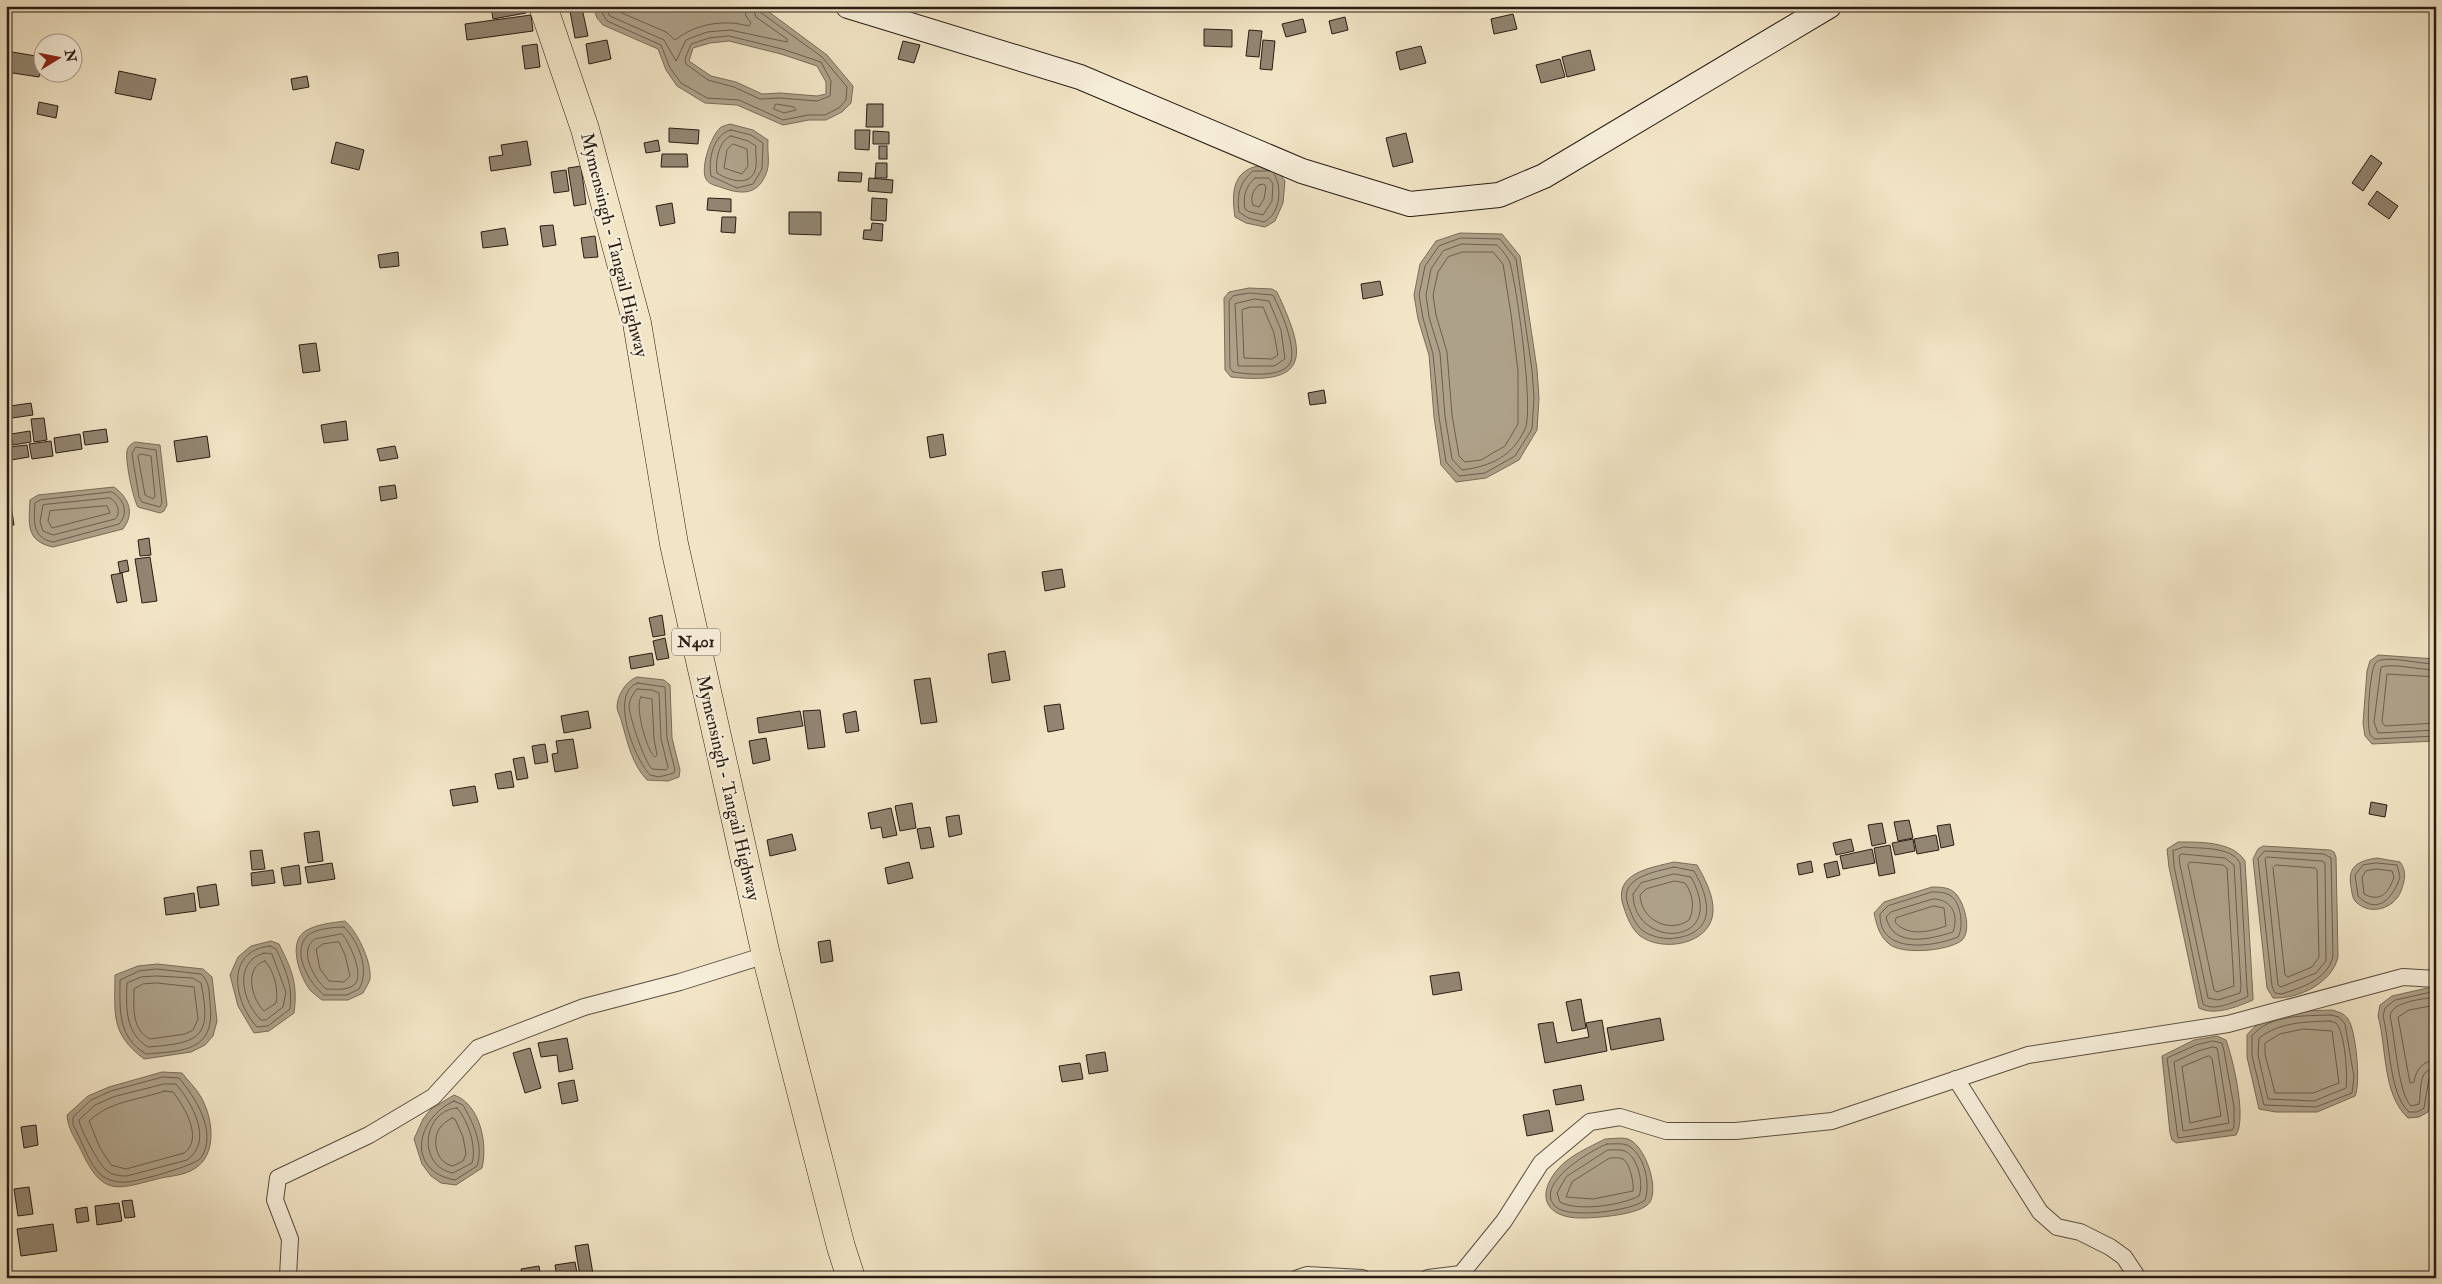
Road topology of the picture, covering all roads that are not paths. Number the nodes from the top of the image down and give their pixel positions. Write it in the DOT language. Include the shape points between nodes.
graph roads {
  1 [pos="543,6"];
  2 [pos="848,6"];
  3 [pos="1830,6"];
  4 [pos="766,955"];
  5 [pos="2436,979"];
  6 [pos="1956,1079"];
  7 [pos="285,1278"];
  8 [pos="851,1278"];
  9 [pos="1298,1278"];
  10 [pos="1362,1278"];
  11 [pos="1428,1278"];
  12 [pos="2138,1278"];
  1 -- 4 [label="highway, Mymensingh - Tangail Highway / N401" via="585,129 637,323 674,544"];
  2 -- 3 [label="main road" via="1080,77 1302,171 1410,204 1499,195 1544,176"];
  4 -- 7 [label="street" via="584,1007 478,1048 433,1098 369,1135 278,1178 275,1200 290,1239 288,1276"];
  4 -- 8 [label="highway, Mymensingh - Tangail Highway / N401"];
  5 -- 6 [label="street" via="2403,977 2228,1024 2028,1054"];
  6 -- 11 [label="street" via="1832,1121 1736,1131 1666,1131 1620,1117 1590,1122 1541,1164 1504,1221 1461,1274"];
  6 -- 12 [label="street" via="2040,1212 2057,1227 2080,1232 2110,1247 2124,1257"];
  9 -- 10 [label="street" via="1307,1275"];
}
